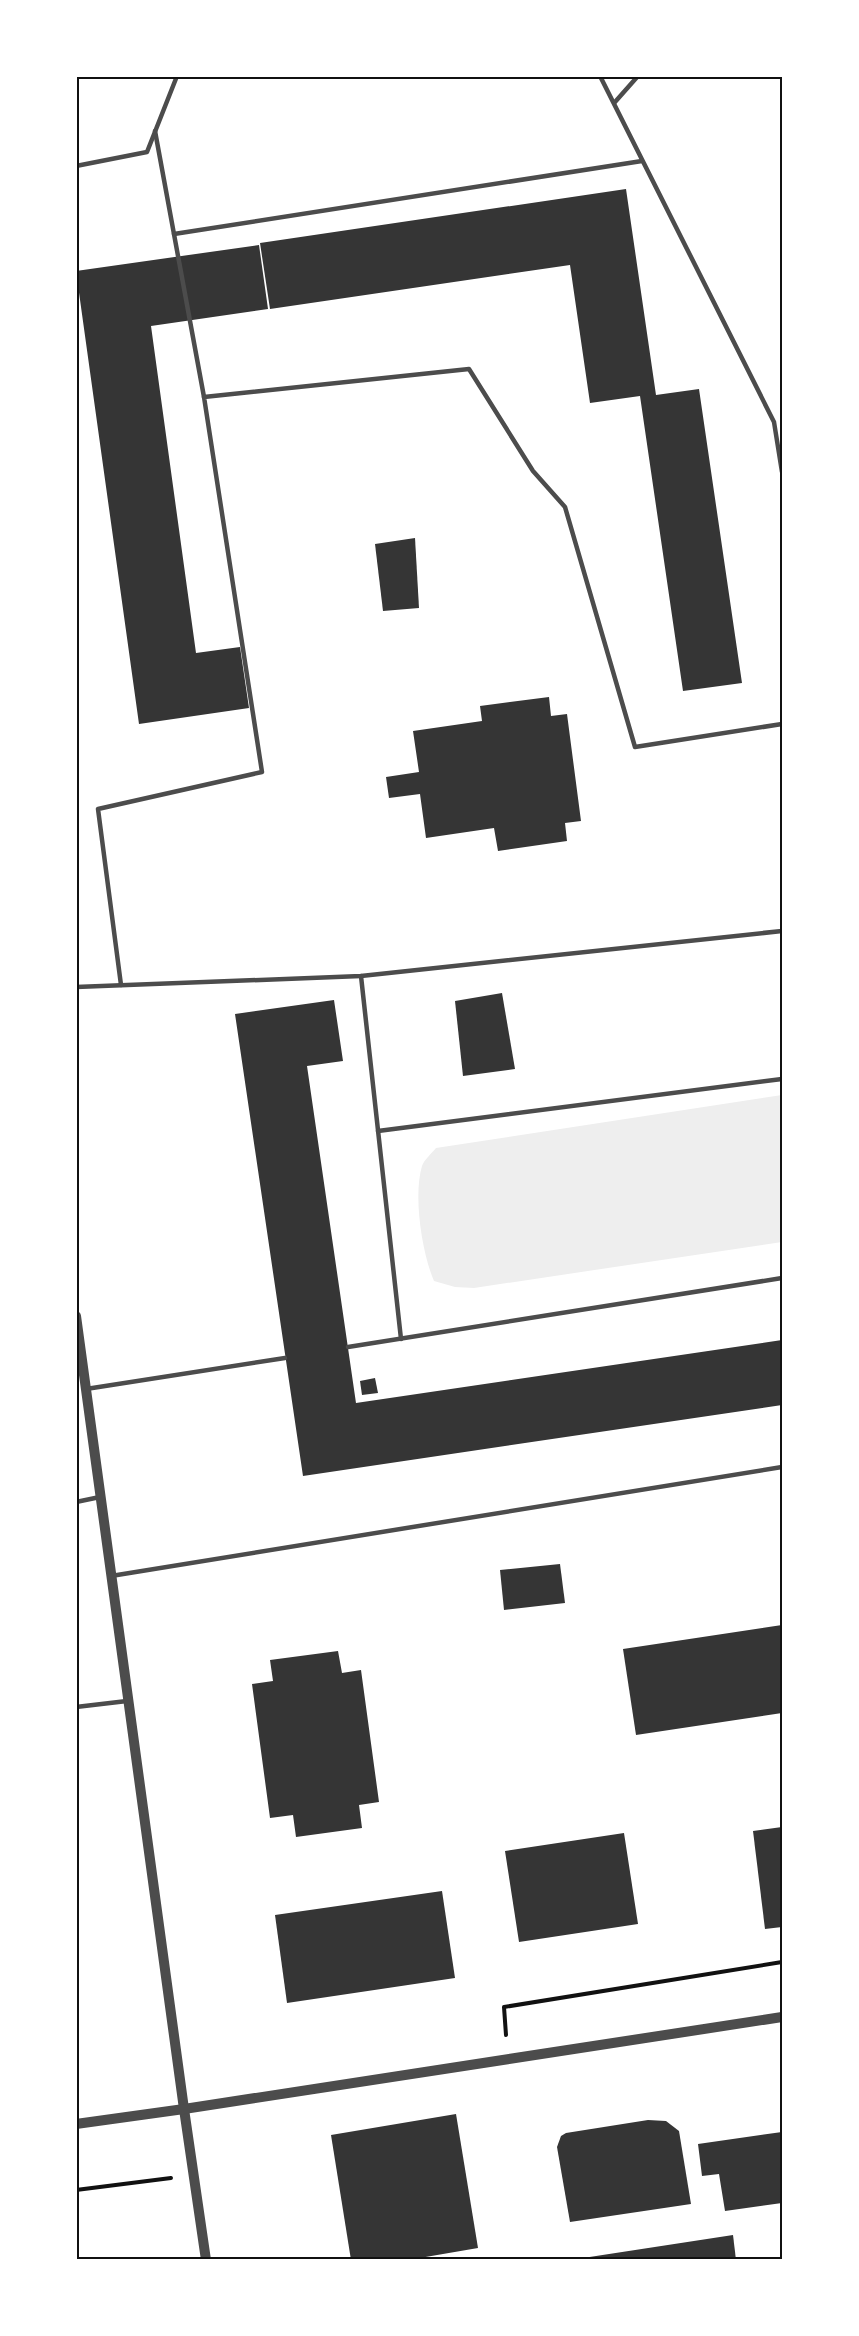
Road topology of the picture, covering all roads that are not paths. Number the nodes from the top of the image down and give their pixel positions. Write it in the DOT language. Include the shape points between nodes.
graph roads {
  1 [pos="177,76"];
  2 [pos="600,76"];
  3 [pos="638,76"];
  4 [pos="615,102"];
  5 [pos="155,131"];
  6 [pos="642,161"];
  7 [pos="76,166"];
  8 [pos="174,234"];
  9 [pos="204,397"];
  10 [pos="783,472"];
  11 [pos="783,724"];
  12 [pos="783,931"];
  13 [pos="361,976"];
  14 [pos="121,985"];
  15 [pos="76,987"];
  16 [pos="783,1079"];
  17 [pos="378,1131"];
  18 [pos="783,1278"];
  19 [pos="76,1316"];
  20 [pos="401,1339"];
  21 [pos="348,1347"];
  22 [pos="285,1358"];
  23 [pos="86,1389"];
  24 [pos="783,1467"];
  25 [pos="101,1497"];
  26 [pos="76,1502"];
  27 [pos="111,1575"];
  28 [pos="129,1701"];
  29 [pos="76,1707"];
  30 [pos="783,2016"];
  31 [pos="184,2109"];
  32 [pos="76,2124"];
  33 [pos="206,2259"];
  1 -- 5 [label="lane"];
  2 -- 4 [label="lane"];
  3 -- 4 [label="lane"];
  4 -- 6 [label="lane"];
  5 -- 7 [label="lane" via="147,152"];
  5 -- 8 [label="lane"];
  6 -- 8 [label="lane"];
  6 -- 10 [label="lane" via="774,422"];
  8 -- 9 [label="lane"];
  9 -- 11 [label="lane" via="470,369 533,471 565,507 635,747"];
  9 -- 14 [label="lane" via="261,772 98,809"];
  12 -- 13 [label="lane"];
  13 -- 14 [label="lane"];
  13 -- 17 [label="lane"];
  14 -- 15 [label="lane"];
  16 -- 17 [label="lane"];
  17 -- 20 [label="lane"];
  18 -- 20 [label="lane"];
  19 -- 23 [label="street"];
  20 -- 21 [label="lane"];
  22 -- 23 [label="lane"];
  23 -- 25 [label="street"];
  24 -- 27 [label="lane"];
  25 -- 26 [label="lane"];
  25 -- 27 [label="street"];
  27 -- 28 [label="street"];
  28 -- 29 [label="lane"];
  28 -- 31 [label="street"];
  30 -- 31 [label="street"];
  31 -- 32 [label="street"];
  31 -- 33 [label="street"];
}
